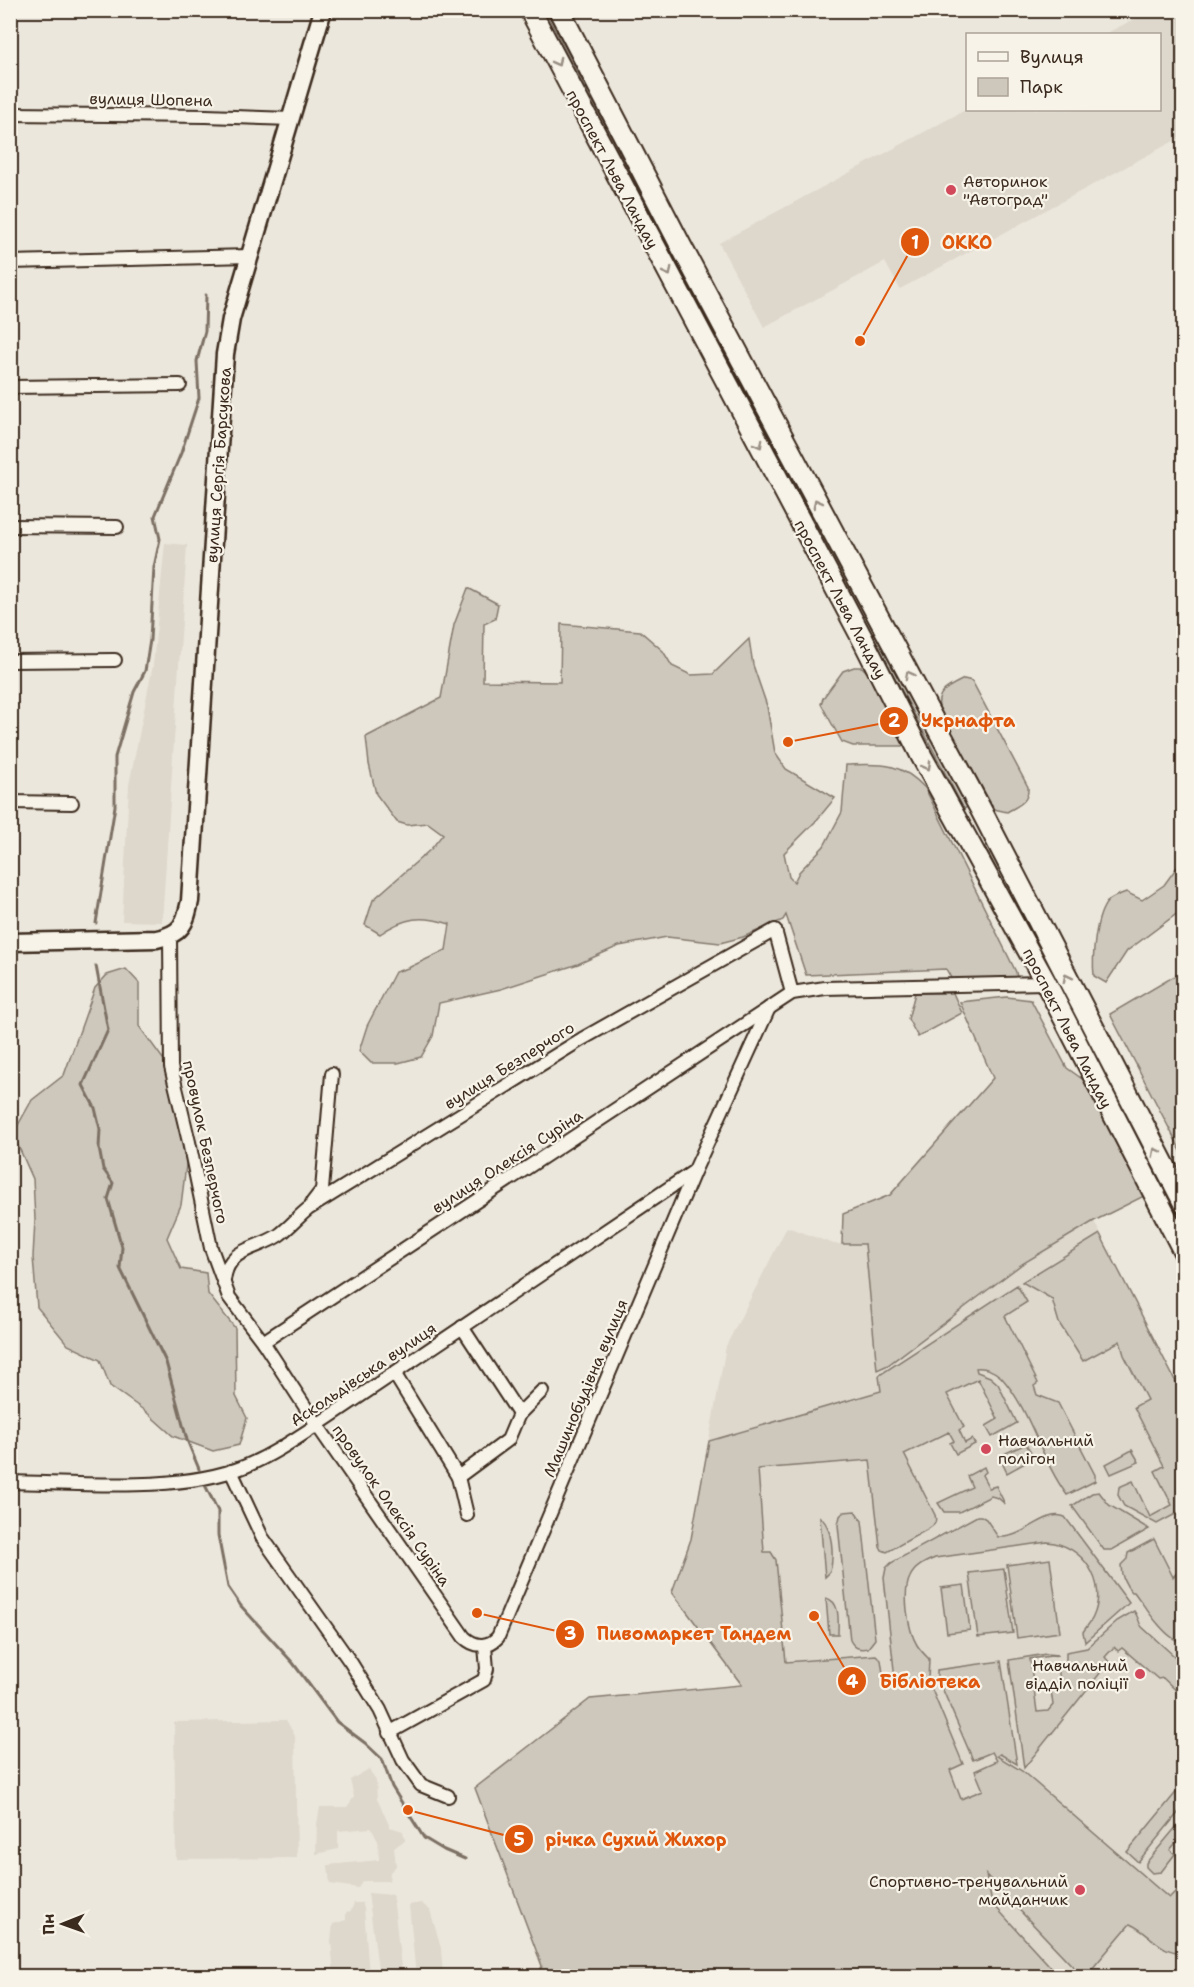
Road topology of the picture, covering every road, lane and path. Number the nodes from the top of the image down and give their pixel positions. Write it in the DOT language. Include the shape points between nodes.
graph roads {
  1 [pos="323,10"];
  2 [pos="530,10"];
  3 [pos="559,10"];
  4 [pos="10,114"];
  5 [pos="291,119"];
  6 [pos="250,256"];
  7 [pos="10,262"];
  8 [pos="180,385"];
  9 [pos="10,387"];
  10 [pos="10,526"];
  11 [pos="117,527"];
  12 [pos="115,660"];
  13 [pos="10,661"];
  14 [pos="10,802"];
  15 [pos="72,803"];
  16 [pos="980,808"];
  17 [pos="957,820"];
  18 [pos="175,933"];
  19 [pos="10,942"];
  20 [pos="1046,983"];
  21 [pos="792,993"];
  22 [pos="769,1008"];
  23 [pos="332,1074"];
  24 [pos="694,1172"];
  25 [pos="1184,1203"];
  26 [pos="308,1209"];
  27 [pos="1184,1252"];
  28 [pos="224,1280"];
  29 [pos="462,1327"];
  30 [pos="263,1342"];
  31 [pos="394,1373"];
  32 [pos="542,1391"];
  33 [pos="519,1414"];
  34 [pos="317,1425"];
  35 [pos="10,1471"];
  36 [pos="231,1471"];
  37 [pos="458,1477"];
  38 [pos="11,1483"];
  39 [pos="467,1515"];
  40 [pos="485,1646"];
  41 [pos="389,1733"];
  42 [pos="448,1796"];
  1 -- 5 [label="main road, вулиця Сергія Барсукова"];
  2 -- 17 [label="main road, проспект Льва Ландау, one-way"];
  16 -- 3 [label="main road, проспект Льва Ландау, one-way"];
  4 -- 5 [label="street, вулиця Шопена"];
  5 -- 6 [label="main road, вулиця Сергія Барсукова"];
  6 -- 7 [label="street"];
  6 -- 18 [label="main road, вулиця Сергія Барсукова" via="225,354 190,901 186,917"];
  8 -- 9 [label="street"];
  10 -- 11 [label="street"];
  12 -- 13 [label="street"];
  14 -- 15 [label="street"];
  16 -- 17 [label="main road"];
  25 -- 16 [label="main road, проспект Льва Ландау, one-way"];
  17 -- 20 [label="main road, проспект Льва Ландау"];
  18 -- 19 [label="main road" via="157,939"];
  18 -- 28 [label="street, провулок Безперчого" via="171,1067 211,1248"];
  20 -- 21 [label="street" via="821,988"];
  20 -- 27 [label="main road, проспект Льва Ландау"];
  21 -- 22 [label="street, вулиця Олексія Суріна"];
  21 -- 26 [label="street, вулиця Безперчого" via="775,930 582,1040"];
  22 -- 24 [label="street, Машинобудівна вулиця"];
  22 -- 30 [label="street, вулиця Олексія Суріна"];
  23 -- 26 [label="street" via="322,1190"];
  24 -- 29 [label="street, Аскольдівська вулиця"];
  24 -- 40 [label="street, Машинобудівна вулиця" via="498,1637"];
  26 -- 28 [label="street, вулиця Безперчого" via="278,1235 238,1253 226,1268"];
  28 -- 30 [label="street, провулок Олексія Суріна" via="230,1297"];
  29 -- 31 [label="street, Аскольдівська вулиця"];
  29 -- 33 [label="street"];
  30 -- 34 [label="street, провулок Олексія Суріна"];
  31 -- 34 [label="street, Аскольдівська вулиця"];
  31 -- 37 [label="street"];
  32 -- 33 [label="street"];
  33 -- 37 [label="street" via="508,1440"];
  34 -- 36 [label="street, Аскольдівська вулиця" via="273,1454"];
  34 -- 40 [label="street, провулок Олексія Суріна" via="464,1637"];
  35 -- 38 [label="street"];
  36 -- 38 [label="street, Аскольдівська вулиця" via="182,1481 139,1484"];
  36 -- 41 [label="street" via="262,1537 351,1662"];
  37 -- 39 [label="street"];
  40 -- 41 [label="street" via="484,1680"];
  41 -- 42 [label="street" via="421,1785"];
}
